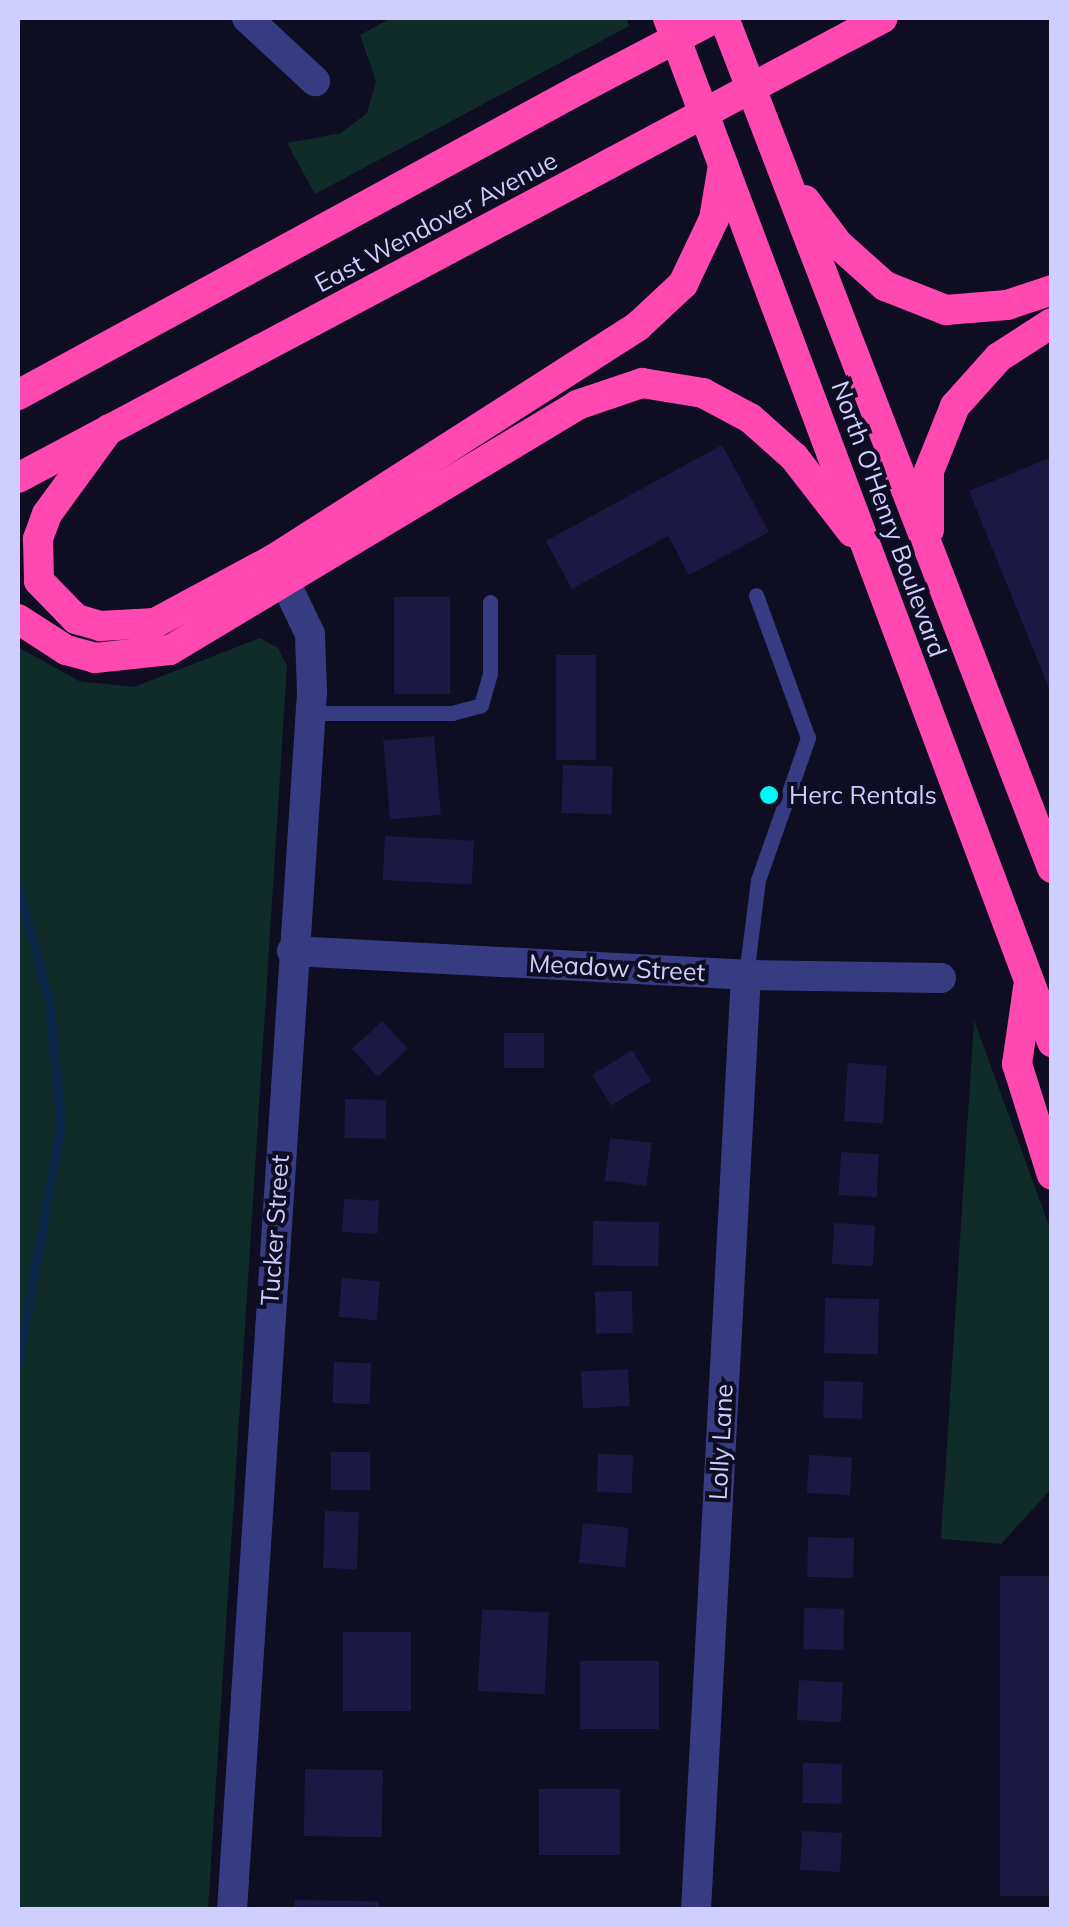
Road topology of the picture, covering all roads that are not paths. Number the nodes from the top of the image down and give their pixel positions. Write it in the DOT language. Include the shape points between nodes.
graph roads {
  1 [pos="247,18"];
  2 [pos="668,18"];
  3 [pos="715,18"];
  4 [pos="724,18"];
  5 [pos="883,18"];
  6 [pos="315,81"];
  7 [pos="723,162"];
  8 [pos="784,174"];
  9 [pos="1052,290"];
  10 [pos="1052,322"];
  11 [pos="18,372"];
  12 [pos="57,372"];
  13 [pos="18,394"];
  14 [pos="109,429"];
  15 [pos="18,478"];
  16 [pos="929,548"];
  17 [pos="870,556"];
  18 [pos="282,570"];
  19 [pos="756,595"];
  20 [pos="490,602"];
  21 [pos="18,619"];
  22 [pos="311,714"];
  23 [pos="1052,868"];
  24 [pos="292,951"];
  25 [pos="746,975"];
  26 [pos="941,978"];
  27 [pos="1028,985"];
  28 [pos="1052,1042"];
  29 [pos="1052,1174"];
  30 [pos="232,1910"];
  31 [pos="696,1910"];
  1 -- 6 [label="street"];
  2 -- 7 [label="highway, North O'Henry Boulevard"];
  3 -- 12 [label="highway, East Wendover Avenue, bridge"];
  4 -- 8 [label="highway, North O'Henry Boulevard"];
  5 -- 14 [label="highway, East Wendover Avenue, bridge"];
  7 -- 17 [label="highway, North O'Henry Boulevard"];
  7 -- 18 [label="highway" via="714,220 683,284 638,326"];
  8 -- 9 [label="highway" via="838,244 885,286 946,310 1007,305"];
  8 -- 16 [label="highway, North O'Henry Boulevard"];
  10 -- 16 [label="highway" via="999,358 955,406 928,470"];
  11 -- 12 [label="highway"];
  12 -- 13 [label="highway, East Wendover Avenue"];
  14 -- 15 [label="highway, East Wendover Avenue"];
  14 -- 18 [label="highway" via="46,514 38,539 38,581 76,619 100,626 155,623"];
  16 -- 23 [label="highway, North O'Henry Boulevard"];
  17 -- 18 [label="highway" via="794,457 750,418 703,392 642,383 577,405"];
  17 -- 27 [label="highway, North O'Henry Boulevard"];
  18 -- 21 [label="highway" via="170,650 114,661 66,650"];
  18 -- 22 [label="street, Tucker Street" via="310,634"];
  19 -- 25 [label="lane" via="808,738 758,880"];
  20 -- 22 [label="lane" via="490,674 481,705 452,713"];
  22 -- 24 [label="street, Tucker Street"];
  24 -- 25 [label="street, Meadow Street"];
  24 -- 30 [label="street, Tucker Street"];
  25 -- 26 [label="street, Meadow Street"];
  25 -- 31 [label="street, Lolly Lane"];
  27 -- 28 [label="highway, North O'Henry Boulevard"];
  27 -- 29 [label="highway" via="1017,1064"];
}
